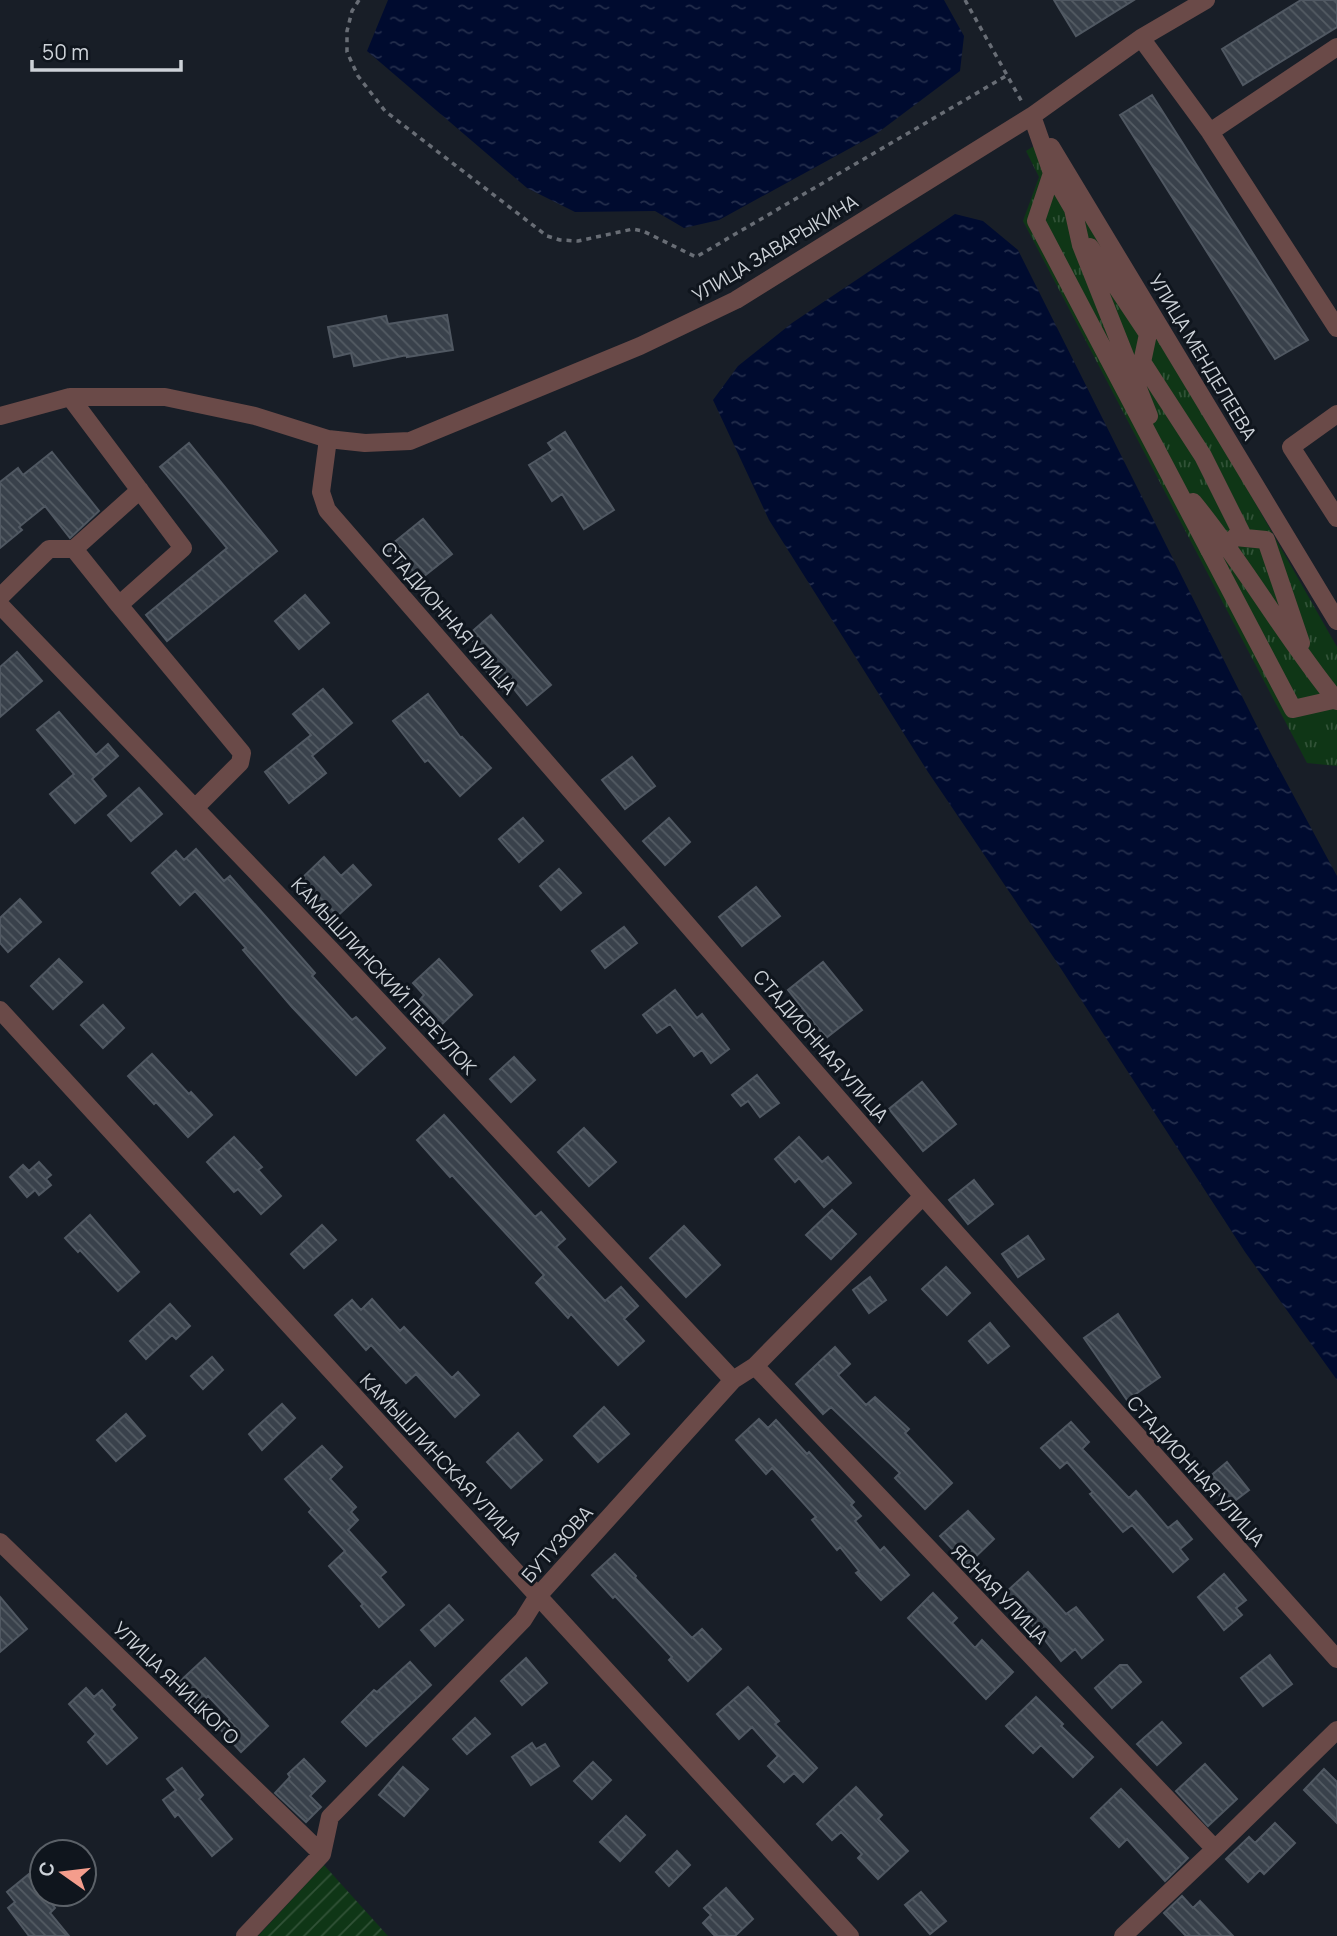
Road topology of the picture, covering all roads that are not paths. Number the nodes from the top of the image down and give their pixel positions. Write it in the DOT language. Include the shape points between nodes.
graph roads {
  1 [pos="1206,0"];
  2 [pos="1141,38"];
  3 [pos="1337,47"];
  4 [pos="1032,116"];
  5 [pos="1210,132"];
  6 [pos="1052,173"];
  7 [pos="1076,225"];
  8 [pos="1337,328"];
  9 [pos="1142,362"];
  10 [pos="1137,382"];
  11 [pos="70,397"];
  12 [pos="1337,414"];
  13 [pos="0,416"];
  14 [pos="328,439"];
  15 [pos="1170,475"];
  16 [pos="140,491"];
  17 [pos="1337,518"];
  18 [pos="1220,536"];
  19 [pos="1244,538"];
  20 [pos="74,549"];
  21 [pos="0,597"];
  22 [pos="0,605"];
  23 [pos="119,605"];
  24 [pos="1337,621"];
  25 [pos="1308,663"];
  26 [pos="1337,700"];
  27 [pos="195,808"];
  28 [pos="0,1010"];
  29 [pos="923,1196"];
  30 [pos="755,1366"];
  31 [pos="733,1380"];
  32 [pos="0,1542"];
  33 [pos="538,1596"];
  34 [pos="1337,1659"];
  35 [pos="1337,1730"];
  36 [pos="1215,1849"];
  37 [pos="322,1854"];
  38 [pos="245,1936"];
  39 [pos="850,1936"];
  40 [pos="1123,1936"];
  1 -- 2 [label="street, УЛИЦА ЗАВАРЫКИНА"];
  2 -- 4 [label="street, УЛИЦА ЗАВАРЫКИНА"];
  2 -- 5 [label="street"];
  3 -- 5 [label="street"];
  4 -- 6 [label="street"];
  4 -- 14 [label="street, УЛИЦА ЗАВАРЫКИНА" via="736,300 640,346 410,441"];
  4 -- 24 [label="street, УЛИЦА МЕНДЕЛЕЕВА"];
  5 -- 8 [label="street"];
  6 -- 7 [label="street" via="1073,209"];
  6 -- 15 [label="street" via="1036,221"];
  7 -- 9 [label="street" via="1149,334"];
  7 -- 10 [label="street"];
  9 -- 10 [label="street"];
  9 -- 19 [label="street" via="1203,456"];
  10 -- 15 [label="street"];
  11 -- 13 [label="street, УЛИЦА ЗАВАРЫКИНА"];
  11 -- 14 [label="street, УЛИЦА ЗАВАРЫКИНА" via="165,397 255,416"];
  11 -- 16 [label="street"];
  12 -- 17 [label="street" via="1291,447"];
  14 -- 29 [label="street, СТАДИОННАЯ УЛИЦА" via="321,492 327,510"];
  15 -- 18 [label="street"];
  15 -- 26 [label="street" via="1293,709"];
  16 -- 20 [label="street"];
  16 -- 23 [label="street" via="183,548"];
  18 -- 19 [label="street"];
  18 -- 25 [label="street"];
  19 -- 25 [label="street" via="1266,540"];
  20 -- 21 [label="street" via="49,549"];
  20 -- 23 [label="street"];
  22 -- 27 [label="street, КАМЫШЛИНСКИЙ ПЕРЕУЛОК"];
  23 -- 27 [label="street" via="242,753 240,762"];
  25 -- 26 [label="street"];
  27 -- 31 [label="street, КАМЫШЛИНСКИЙ ПЕРЕУЛОК"];
  28 -- 33 [label="street, КАМЫШЛИНСКАЯ УЛИЦА"];
  29 -- 30 [label="street, БУТУЗОВА"];
  29 -- 34 [label="street, СТАДИОННАЯ УЛИЦА"];
  30 -- 31 [label="street, БУТУЗОВА"];
  30 -- 36 [label="street, ЯСНАЯ УЛИЦА"];
  31 -- 33 [label="street, БУТУЗОВА"];
  32 -- 37 [label="street, УЛИЦА ЯНИЦКОГО"];
  33 -- 37 [label="street, БУТУЗОВА" via="523,1620 330,1817"];
  33 -- 39 [label="street, КАМЫШЛИНСКАЯ УЛИЦА"];
  35 -- 36 [label="street"];
  36 -- 40 [label="street"];
  37 -- 38 [label="street"];
}
